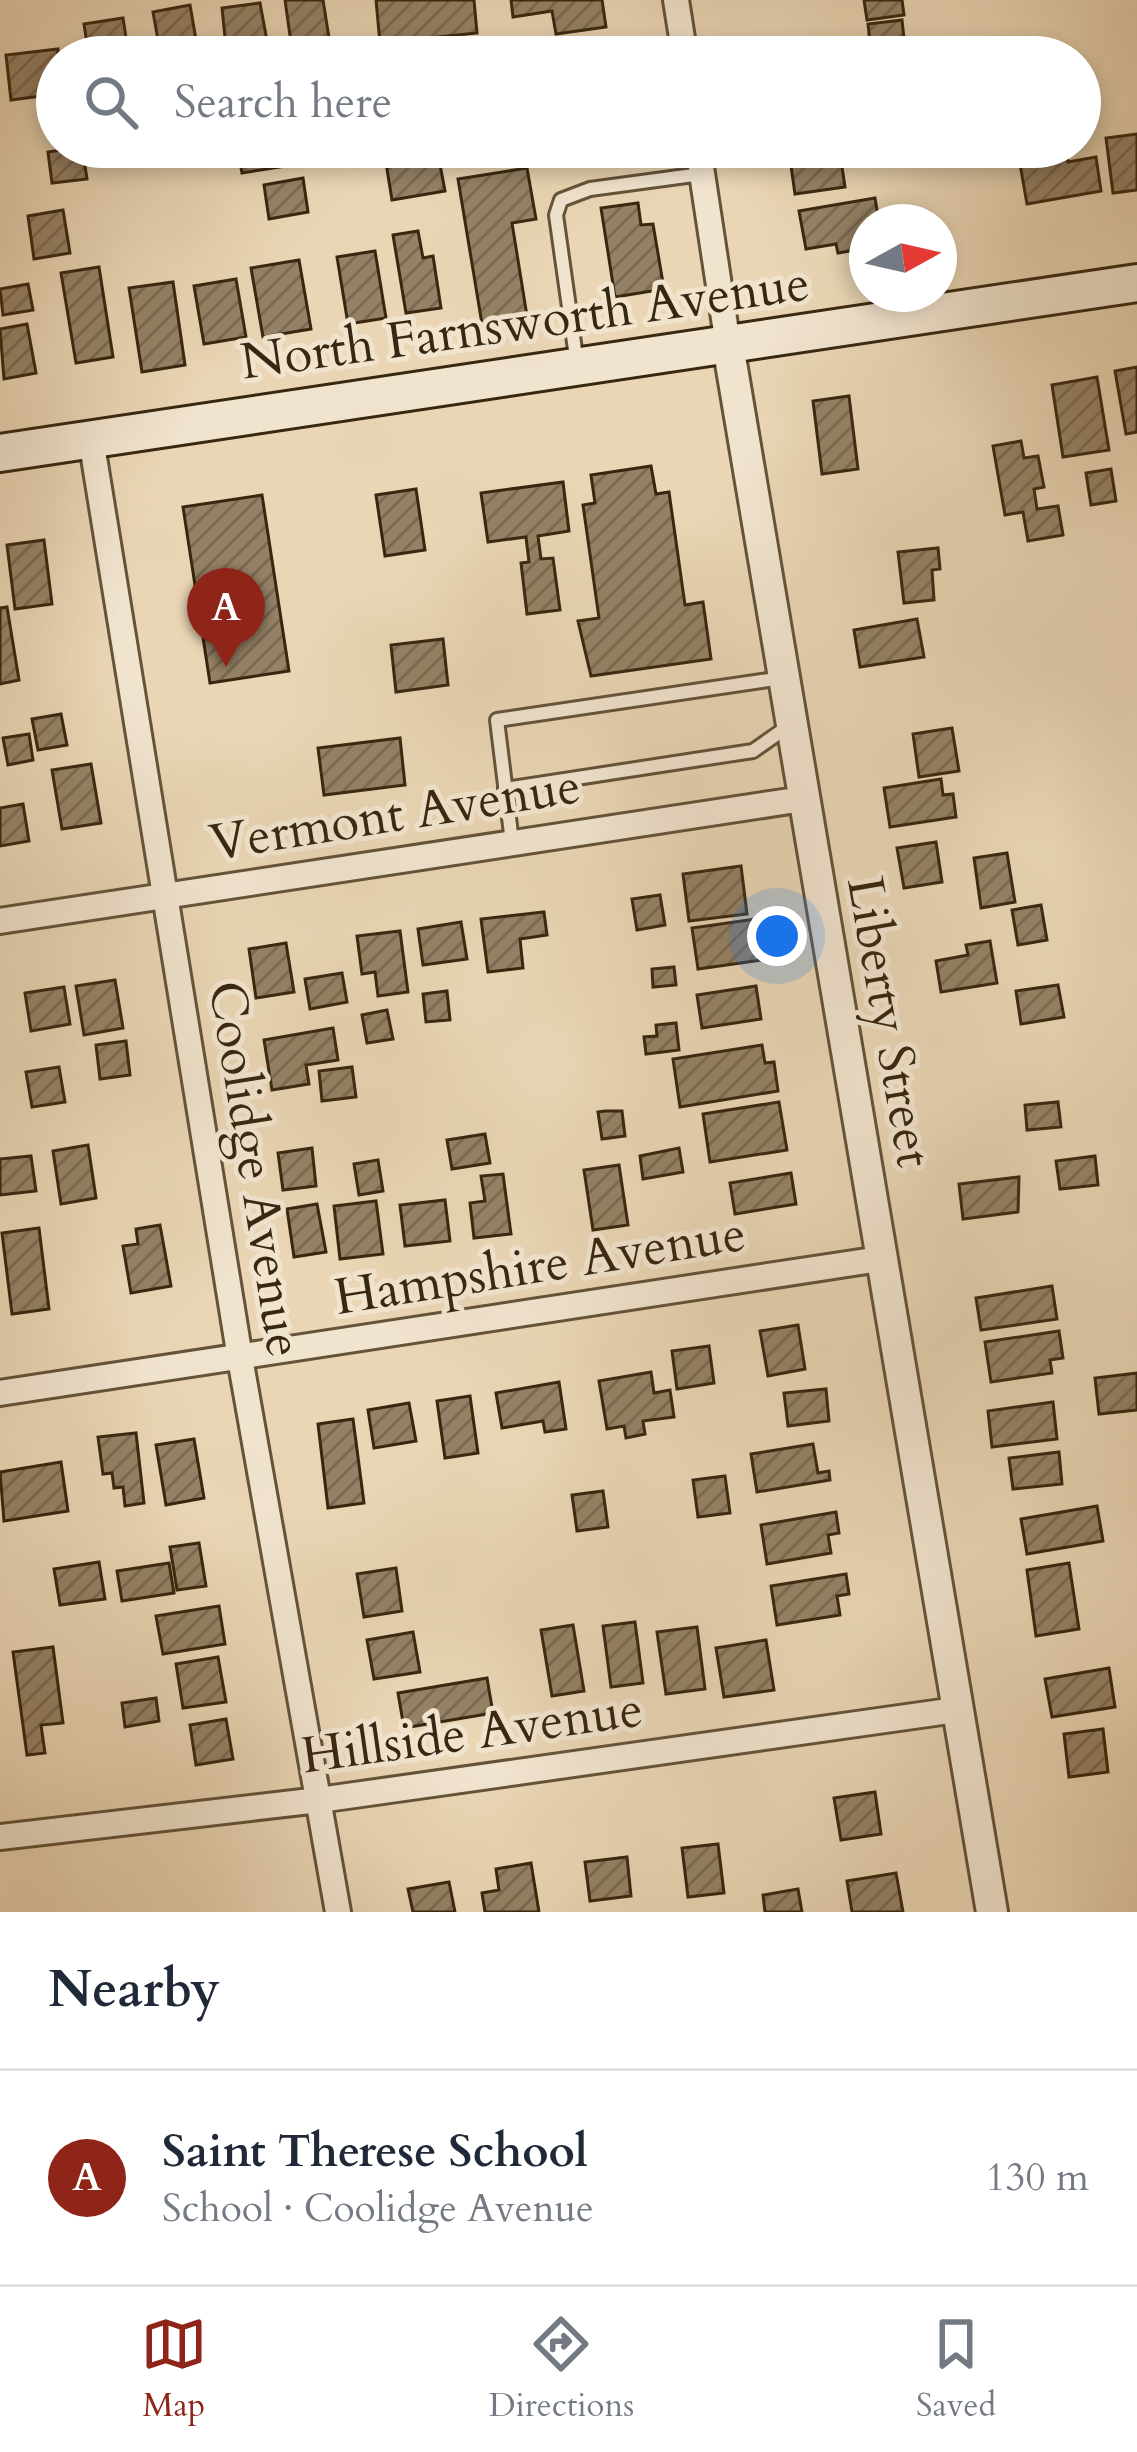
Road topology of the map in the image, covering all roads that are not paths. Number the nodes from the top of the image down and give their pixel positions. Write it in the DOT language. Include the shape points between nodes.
graph roads {
  1 [pos="676,0"];
  2 [pos="682,36"];
  3 [pos="701,168"];
  4 [pos="702,174"];
  5 [pos="1137,283"];
  6 [pos="728,345"];
  7 [pos="578,367"];
  8 [pos="91,439"];
  9 [pos="0,453"];
  10 [pos="783,678"];
  11 [pos="791,724"];
  12 [pos="506,789"];
  13 [pos="803,799"];
  14 [pos="512,842"];
  15 [pos="164,895"];
  16 [pos="0,921"];
  17 [pos="880,1259"];
  18 [pos="240,1358"];
  19 [pos="0,1393"];
  20 [pos="956,1710"];
  21 [pos="320,1800"];
  22 [pos="0,1838"];
  23 [pos="338,1912"];
  24 [pos="992,1912"];
  1 -- 2 [label="street"];
  3 -- 4 [label="street, Liberty Street"];
  4 -- 6 [label="street, Liberty Street"];
  4 -- 7 [label="lane" via="561,200 556,215"];
  5 -- 6 [label="main road, North Farnsworth Avenue"];
  6 -- 7 [label="main road, North Farnsworth Avenue"];
  6 -- 10 [label="street, Liberty Street"];
  7 -- 8 [label="main road, North Farnsworth Avenue"];
  8 -- 9 [label="main road, North Farnsworth Avenue"];
  8 -- 15 [label="street, Coolidge Avenue"];
  10 -- 11 [label="street, Liberty Street"];
  10 -- 12 [label="lane" via="497,720"];
  11 -- 12 [label="lane" via="753,751"];
  11 -- 13 [label="street, Liberty Street"];
  12 -- 14 [label="lane"];
  13 -- 14 [label="street, Vermont Avenue"];
  13 -- 17 [label="street, Liberty Street"];
  14 -- 15 [label="street, Vermont Avenue"];
  15 -- 16 [label="street, Vermont Avenue"];
  15 -- 18 [label="street, Coolidge Avenue"];
  17 -- 18 [label="street, Hampshire Avenue"];
  17 -- 20 [label="street, Liberty Street"];
  18 -- 19 [label="street, Hampshire Avenue"];
  18 -- 21 [label="street, Coolidge Avenue"];
  20 -- 21 [label="street, Hillside Avenue"];
  20 -- 24 [label="street, Liberty Street"];
  21 -- 22 [label="street, Hillside Avenue"];
  21 -- 23 [label="street, Coolidge Avenue"];
}
